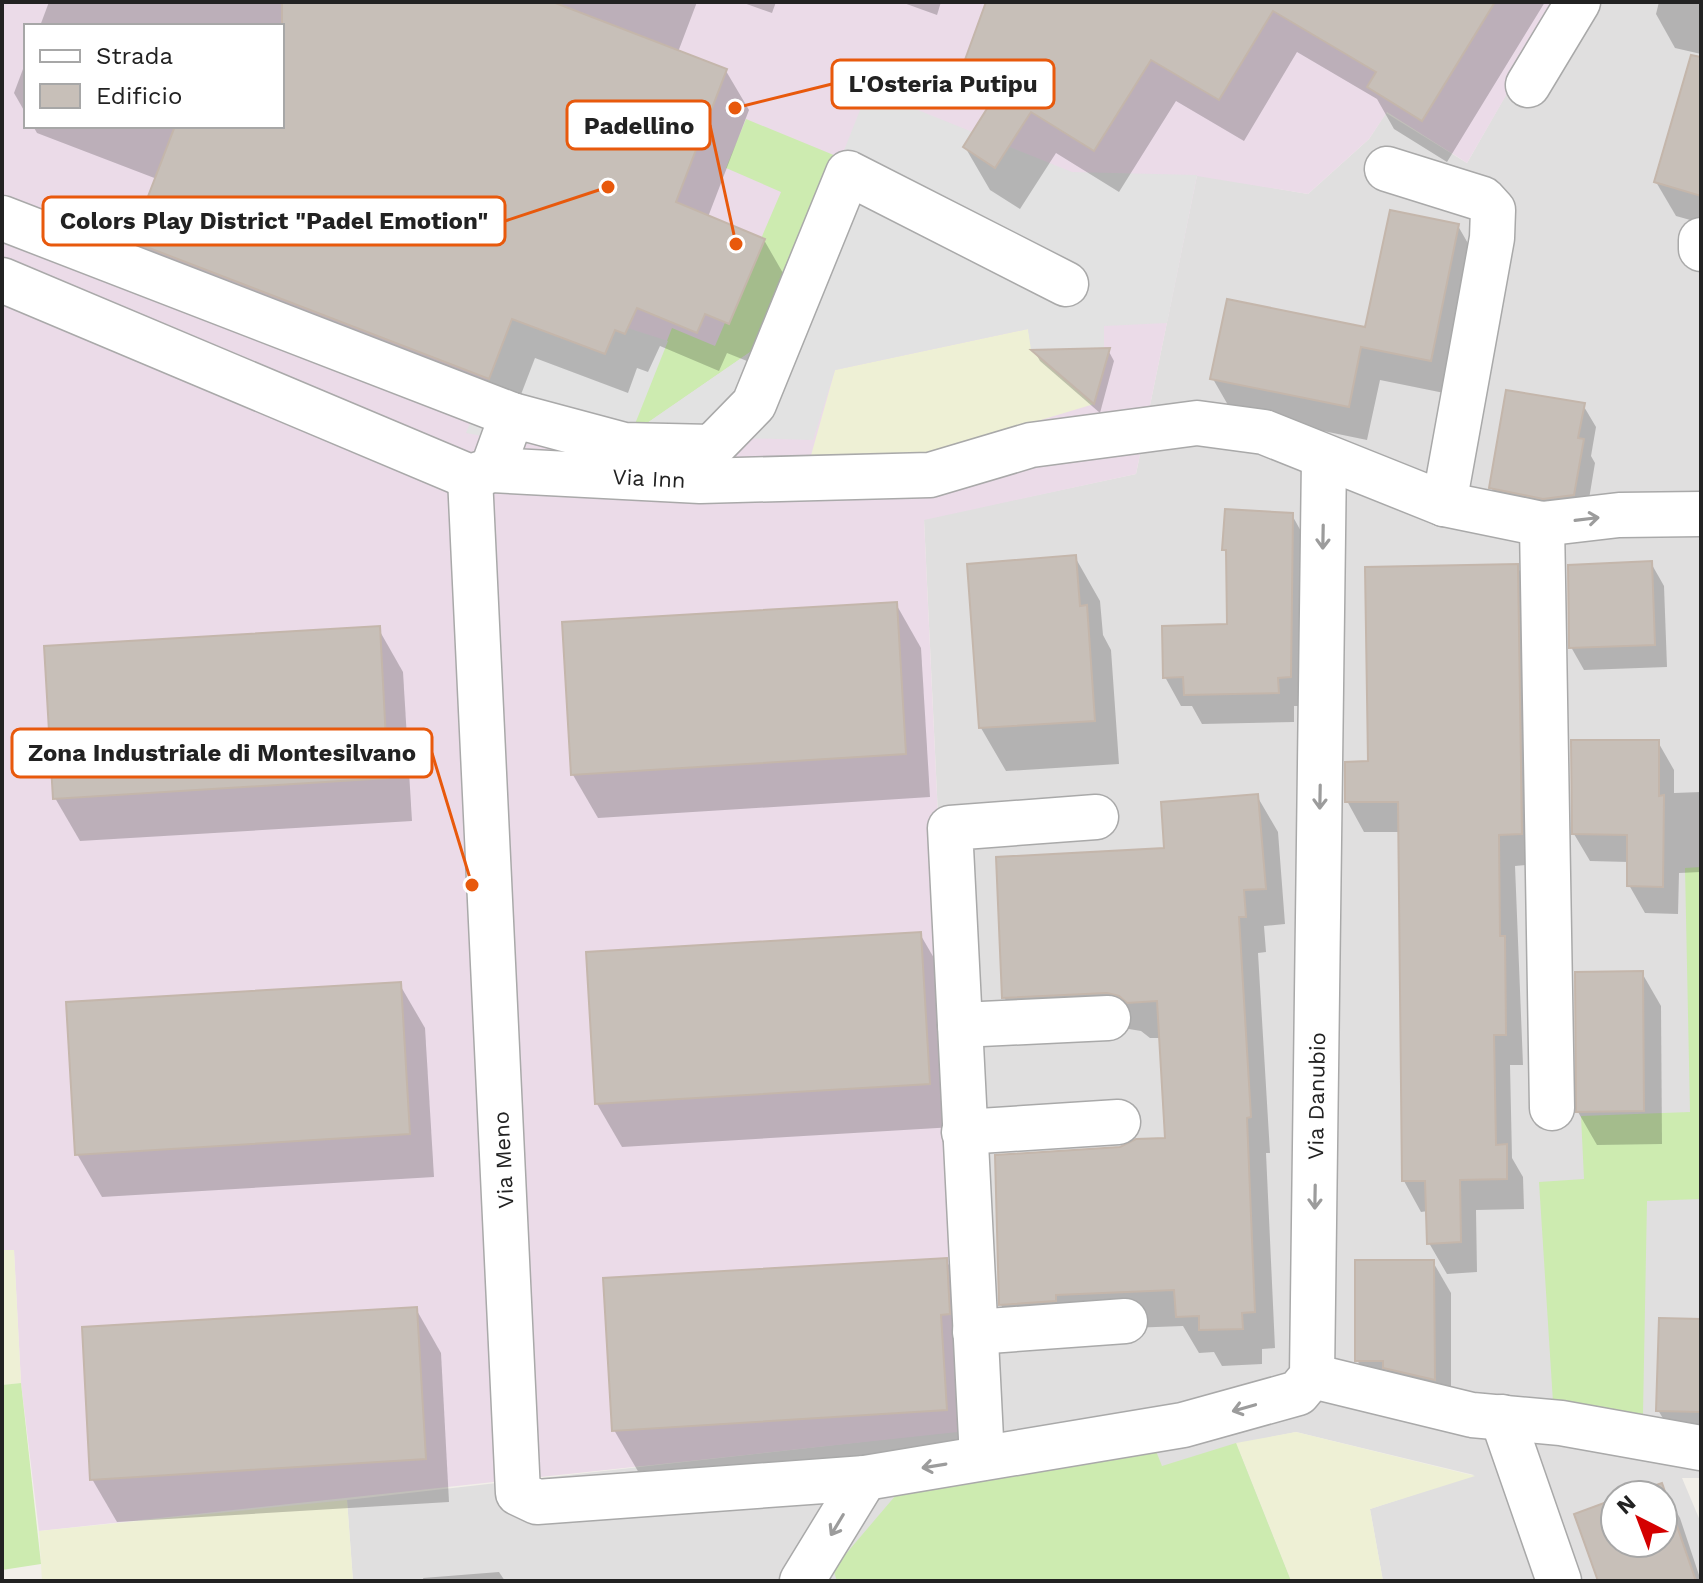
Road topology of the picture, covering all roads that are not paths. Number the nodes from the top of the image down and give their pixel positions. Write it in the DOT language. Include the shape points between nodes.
graph roads {
  1 [pos="1578,2"];
  2 [pos="1528,85"];
  3 [pos="1387,169"];
  4 [pos="2,218"];
  5 [pos="1701,240"];
  6 [pos="1701,249"];
  7 [pos="2,280"];
  8 [pos="1066,284"];
  9 [pos="512,415"];
  10 [pos="1324,459"];
  11 [pos="646,462"];
  12 [pos="481,473"];
  13 [pos="1444,504"];
  14 [pos="1701,514"];
  15 [pos="1542,524"];
  16 [pos="1096,817"];
  17 [pos="1108,1018"];
  18 [pos="960,1025"];
  19 [pos="1552,1108"];
  20 [pos="1118,1122"];
  21 [pos="964,1132"];
  22 [pos="1125,1321"];
  23 [pos="975,1332"];
  24 [pos="1312,1376"];
  25 [pos="1502,1417"];
  26 [pos="1701,1448"];
  27 [pos="982,1458"];
  28 [pos="865,1478"];
  29 [pos="807,1578"];
  30 [pos="1559,1581"];
  1 -- 2 [label="street"];
  3 -- 13 [label="street" via="1483,199 1493,210"];
  4 -- 9 [label="street"];
  5 -- 6 [label="street"];
  7 -- 12 [label="street, Via Inn"];
  8 -- 11 [label="street" via="848,173 754,404 712,447"];
  9 -- 11 [label="street" via="624,445"];
  9 -- 12 [label="street"];
  10 -- 11 [label="street, Via Inn" via="1264,432 1197,423 1031,445 930,475 700,481"];
  10 -- 13 [label="street"];
  10 -- 24 [label="street, Via Danubio, one-way"];
  11 -- 12 [label="street, Via Inn"];
  12 -- 28 [label="street, Via Meno" via="518,1493 537,1502"];
  13 -- 15 [label="street"];
  15 -- 14 [label="street, one-way" via="1619,515"];
  15 -- 19 [label="street"];
  16 -- 18 [label="street" via="950,828"];
  17 -- 18 [label="street"];
  18 -- 21 [label="street"];
  20 -- 21 [label="street"];
  21 -- 23 [label="street"];
  22 -- 23 [label="street"];
  23 -- 27 [label="street"];
  24 -- 25 [label="street" via="1472,1415"];
  24 -- 27 [label="street, one-way" via="1298,1393 1183,1425"];
  25 -- 26 [label="street"];
  25 -- 30 [label="street"];
  27 -- 28 [label="street, one-way"];
  28 -- 29 [label="street, one-way"];
}
